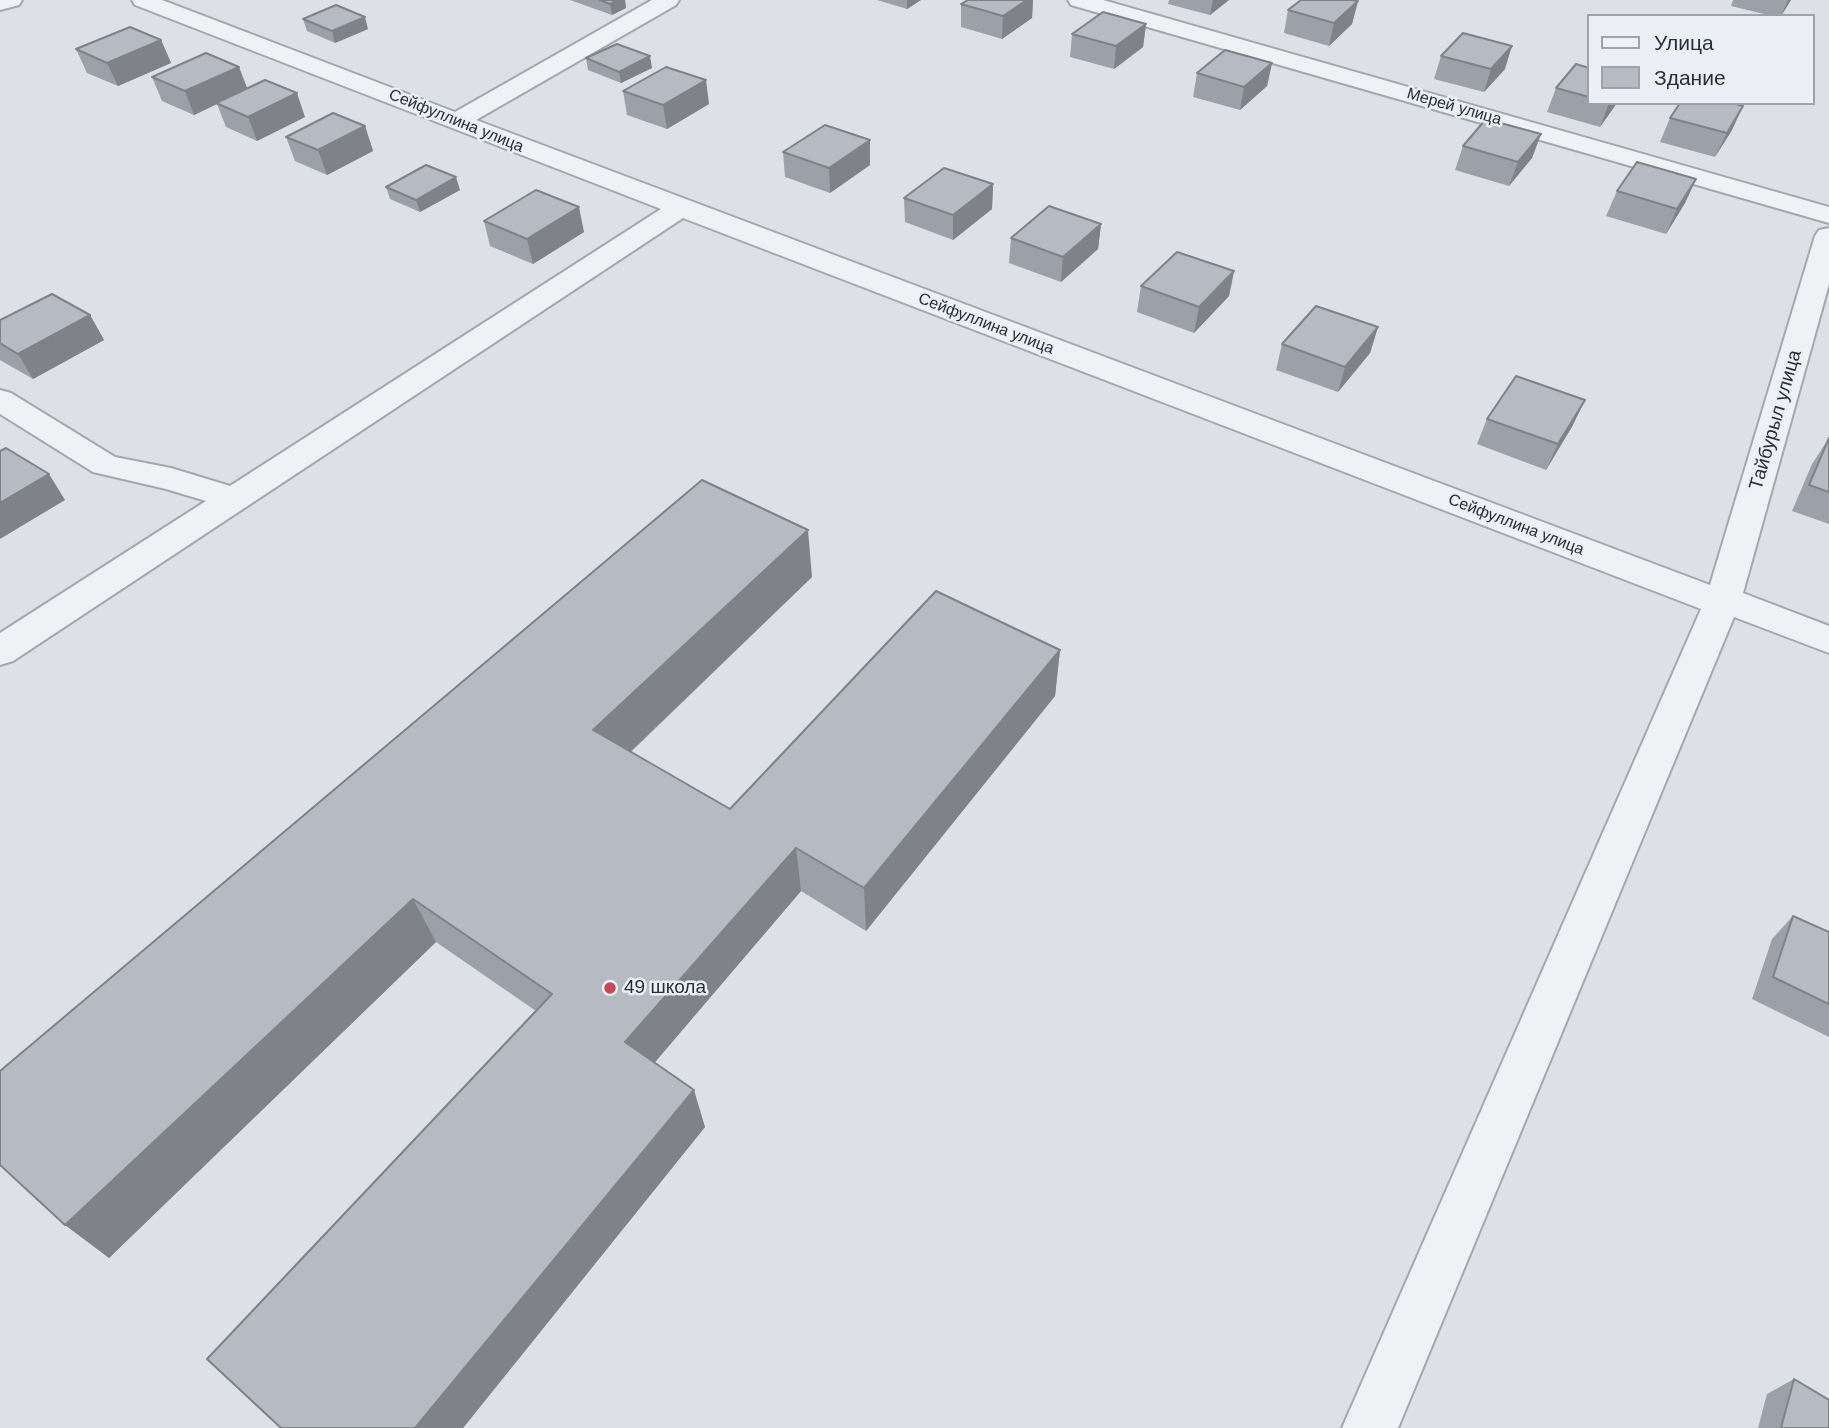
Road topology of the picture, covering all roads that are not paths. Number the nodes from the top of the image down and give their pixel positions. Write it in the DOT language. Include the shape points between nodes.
graph roads {
  1 [pos="11,0"];
  2 [pos="143,0"];
  3 [pos="668,0"];
  4 [pos="1079,0"];
  5 [pos="0,4"];
  6 [pos="457,121"];
  7 [pos="681,208"];
  8 [pos="1829,215"];
  9 [pos="1829,236"];
  10 [pos="0,400"];
  11 [pos="235,499"];
  12 [pos="1722,603"];
  13 [pos="1829,640"];
  14 [pos="0,651"];
  15 [pos="1380,1424"];
  1 -- 5 [label="street"];
  2 -- 6 [label="street, Сейфуллина улица"];
  3 -- 6 [label="street"];
  4 -- 8 [label="street, Мерей улица"];
  6 -- 7 [label="street, Сейфуллина улица"];
  7 -- 11 [label="street"];
  7 -- 12 [label="street, Сейфуллина улица"];
  9 -- 12 [label="street, Тайбурыл улица"];
  10 -- 11 [label="street" via="106,465"];
  11 -- 14 [label="street"];
  12 -- 13 [label="street, Сейфуллина улица" via="1725,600"];
  12 -- 15 [label="street, Тайбурыл улица"];
}
